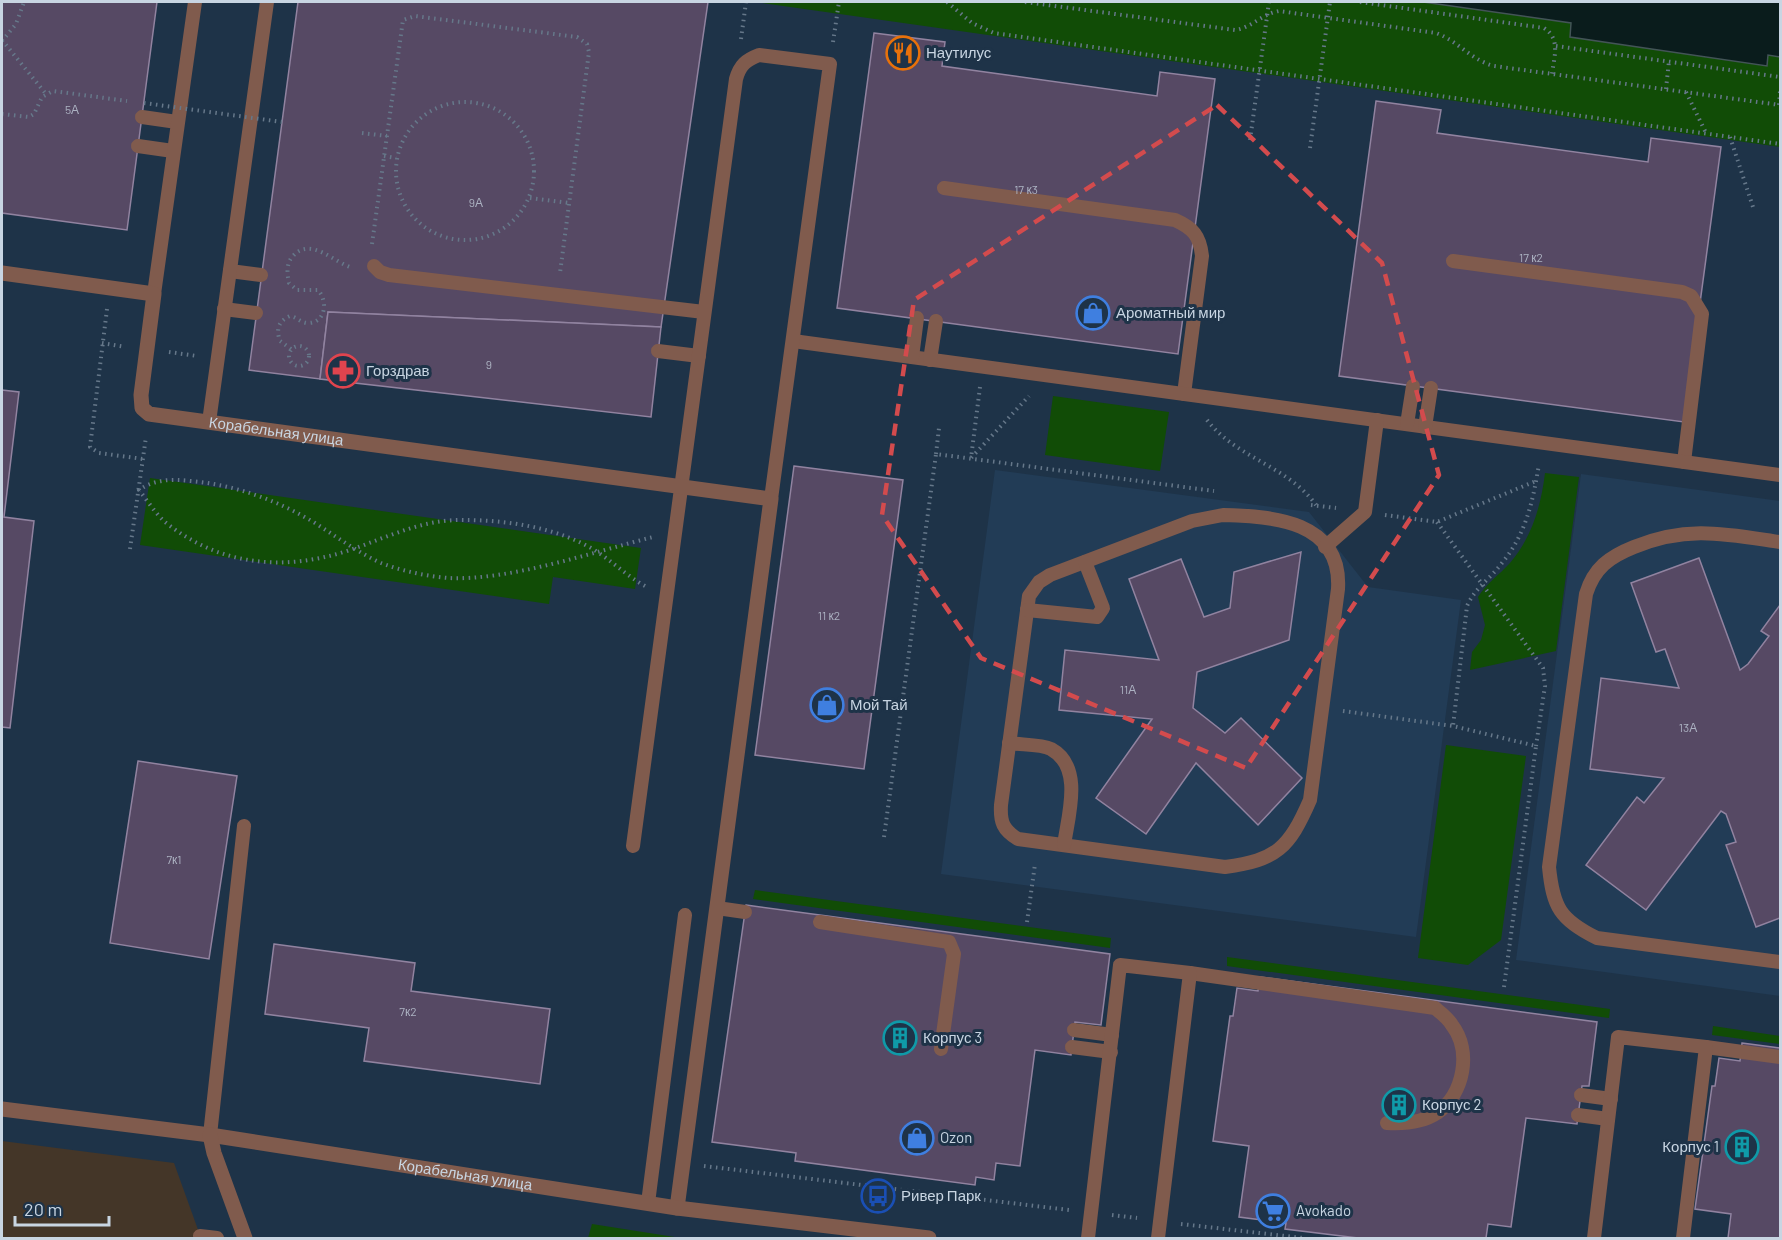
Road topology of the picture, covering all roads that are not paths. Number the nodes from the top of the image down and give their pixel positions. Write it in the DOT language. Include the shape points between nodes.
graph roads {
  1 [pos="195,2"];
  2 [pos="267,2"];
  3 [pos="142,117"];
  4 [pos="177,122"];
  5 [pos="138,146"];
  6 [pos="173,150"];
  7 [pos="944,188"];
  8 [pos="1453,261"];
  9 [pos="374,266"];
  10 [pos="230,271"];
  11 [pos="2,273"];
  12 [pos="261,275"];
  13 [pos="154,294"];
  14 [pos="224,309"];
  15 [pos="704,312"];
  16 [pos="256,313"];
  17 [pos="917,318"];
  18 [pos="936,321"];
  19 [pos="793,341"];
  20 [pos="658,351"];
  21 [pos="699,356"];
  22 [pos="912,357"];
  23 [pos="930,360"];
  24 [pos="1413,386"];
  25 [pos="1431,388"];
  26 [pos="1186,394"];
  27 [pos="1377,420"];
  28 [pos="209,422"];
  29 [pos="1407,424"];
  30 [pos="1425,427"];
  31 [pos="1684,462"];
  32 [pos="1780,475"];
  33 [pos="681,487"];
  34 [pos="771,499"];
  35 [pos="1780,542"];
  36 [pos="1325,547"];
  37 [pos="1085,562"];
  38 [pos="1027,610"];
  39 [pos="1009,743"];
  40 [pos="244,826"];
  41 [pos="1064,845"];
  42 [pos="633,846"];
  43 [pos="717,908"];
  44 [pos="745,912"];
  45 [pos="685,915"];
  46 [pos="820,922"];
  47 [pos="1780,962"];
  48 [pos="1190,974"];
  49 [pos="1074,1030"];
  50 [pos="1112,1035"];
  51 [pos="1072,1047"];
  52 [pos="1706,1047"];
  53 [pos="941,1048"];
  54 [pos="1110,1052"];
  55 [pos="1780,1057"];
  56 [pos="1581,1095"];
  57 [pos="1611,1099"];
  58 [pos="2,1109"];
  59 [pos="1578,1115"];
  60 [pos="1608,1119"];
  61 [pos="1387,1123"];
  62 [pos="210,1135"];
  63 [pos="648,1203"];
  64 [pos="677,1208"];
  65 [pos="200,1236"];
  66 [pos="217,1239"];
  67 [pos="245,1239"];
  68 [pos="929,1239"];
  69 [pos="1088,1239"];
  70 [pos="1158,1239"];
  71 [pos="1594,1239"];
  72 [pos="1683,1239"];
  1 -- 4 [label="lane"];
  2 -- 10 [label="lane"];
  3 -- 4 [label="lane"];
  4 -- 6 [label="lane"];
  5 -- 6 [label="lane"];
  6 -- 13 [label="lane"];
  7 -- 26 [label="lane" via="1188,225 1201,243 1202,256"];
  8 -- 31 [label="lane" via="1690,296 1702,314"];
  9 -- 15 [label="lane" via="389,275"];
  10 -- 12 [label="lane"];
  10 -- 14 [label="lane"];
  11 -- 13 [label="street"];
  13 -- 28 [label="street, Корабельная улица" via="142,408 148,414"];
  14 -- 16 [label="lane"];
  14 -- 28 [label="lane"];
  15 -- 19 [label="lane" via="740,67 759,55 830,64"];
  15 -- 21 [label="lane"];
  17 -- 22 [label="lane"];
  18 -- 23 [label="lane"];
  19 -- 22 [label="lane"];
  19 -- 34 [label="lane"];
  20 -- 21 [label="lane"];
  21 -- 33 [label="lane"];
  22 -- 23 [label="lane"];
  23 -- 26 [label="lane"];
  24 -- 29 [label="lane"];
  25 -- 30 [label="lane"];
  26 -- 27 [label="lane"];
  27 -- 29 [label="lane"];
  27 -- 36 [label="lane" via="1365,512"];
  28 -- 33 [label="street, Корабельная улица"];
  29 -- 30 [label="lane"];
  30 -- 31 [label="lane"];
  31 -- 32 [label="lane"];
  33 -- 34 [label="street, Корабельная улица"];
  33 -- 42 [label="lane"];
  34 -- 43 [label="street"];
  35 -- 47 [label="lane" via="1706,532 1676,533 1658,537 1601,564 1586,594 1549,867 1552,896 1561,914 1575,928 1597,938"];
  36 -- 37 [label="lane" via="1301,525 1223,514 1192,521"];
  36 -- 41 [label="lane" via="1338,577 1310,800 1296,833 1263,859 1226,867"];
  37 -- 38 [label="lane" via="1039,582 1029,596"];
  37 -- 38 [label="lane" via="1103,608 1100,614 1090,619"];
  38 -- 39 [label="lane"];
  39 -- 41 [label="lane" via="1050,748 1070,771"];
  39 -- 41 [label="lane" via="1000,819 1018,839"];
  40 -- 62 [label="lane"];
  43 -- 44 [label="lane"];
  43 -- 64 [label="street"];
  45 -- 63 [label="lane"];
  46 -- 53 [label="lane" via="949,942 954,954"];
  48 -- 50 [label="lane" via="1120,965"];
  48 -- 61 [label="lane" via="1435,1008 1453,1025 1463,1054 1461,1081 1437,1113 1404,1124"];
  48 -- 70 [label="lane"];
  49 -- 50 [label="lane"];
  50 -- 54 [label="lane"];
  51 -- 54 [label="lane"];
  52 -- 55 [label="lane"];
  52 -- 57 [label="lane" via="1618,1036"];
  52 -- 72 [label="lane" via="1693,1195"];
  54 -- 69 [label="lane"];
  56 -- 57 [label="lane"];
  57 -- 60 [label="lane"];
  58 -- 62 [label="street, Корабельная улица"];
  59 -- 60 [label="lane"];
  60 -- 71 [label="lane"];
  62 -- 63 [label="street, Корабельная улица"];
  62 -- 67 [label="street"];
  63 -- 64 [label="street, Корабельная улица"];
  64 -- 68 [label="street, Корабельная улица"];
  65 -- 66 [label="lane"];
}
